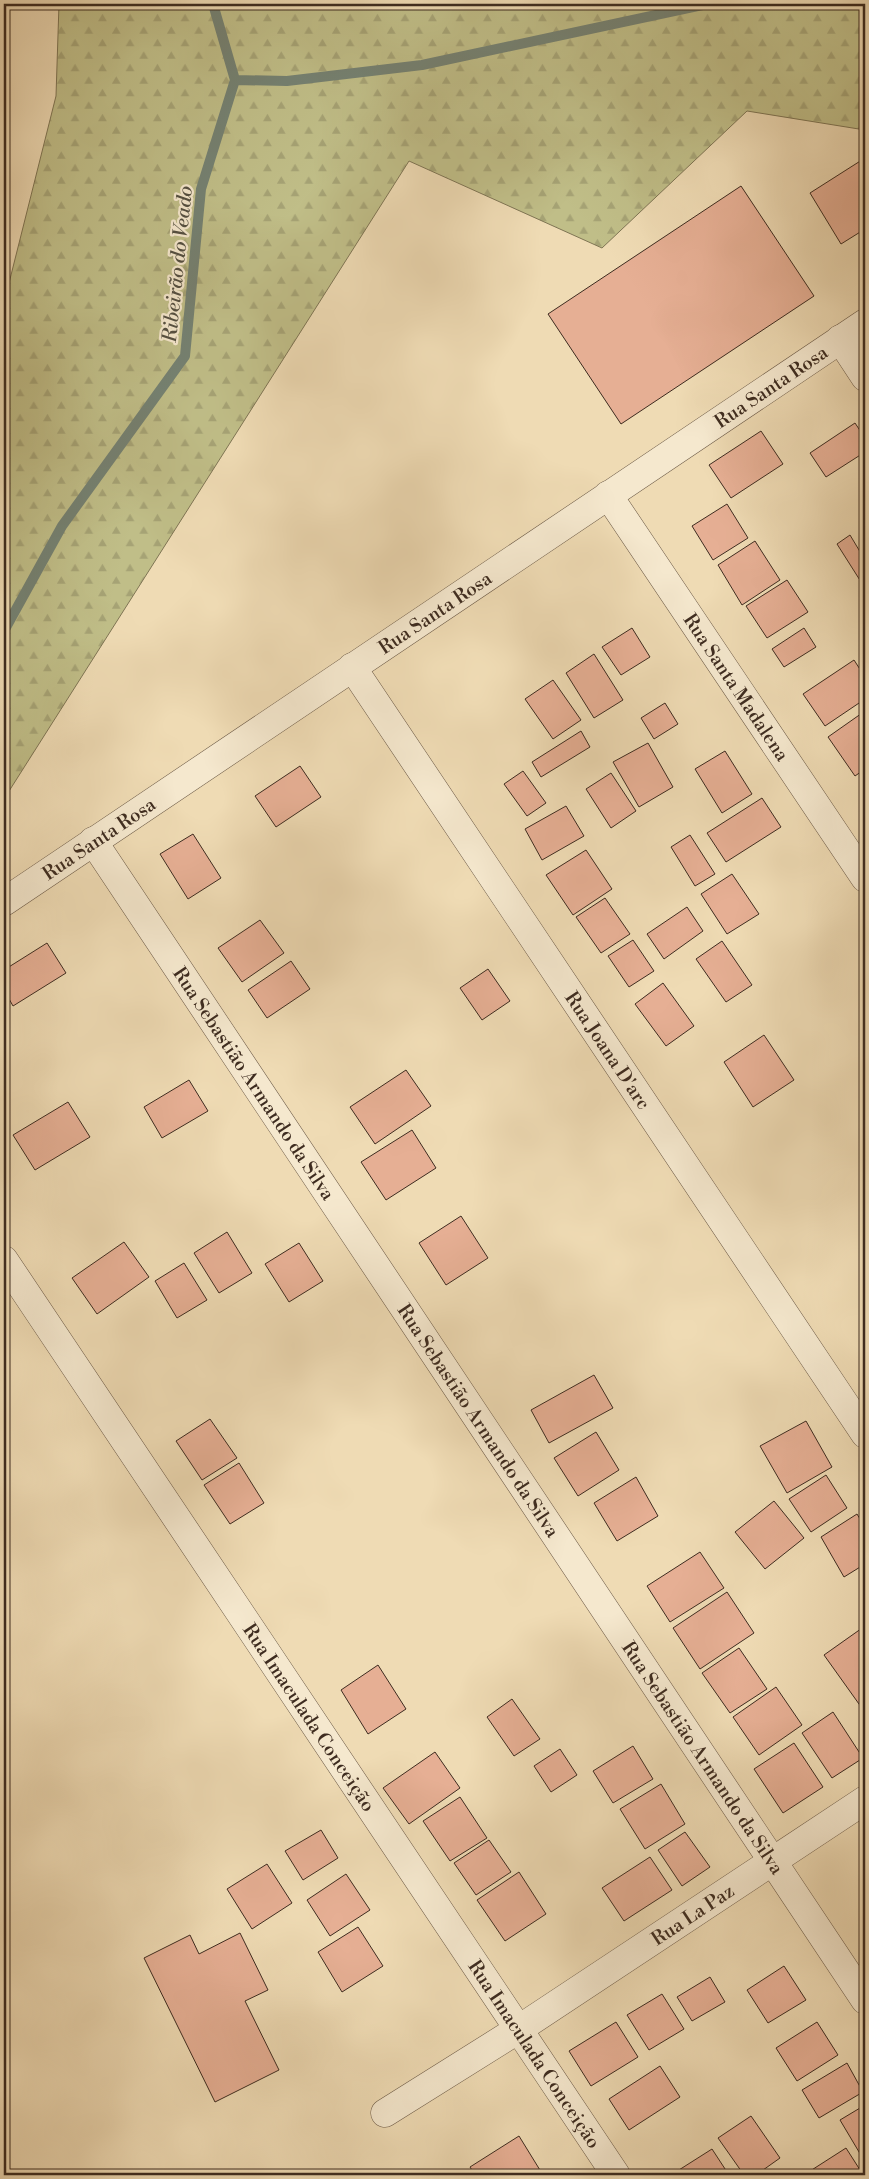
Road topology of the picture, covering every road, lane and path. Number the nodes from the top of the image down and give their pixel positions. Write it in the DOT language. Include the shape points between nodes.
graph roads {
  1 [pos="865,323"];
  2 [pos="840,339"];
  3 [pos="865,377"];
  4 [pos="608,495"];
  5 [pos="352,667"];
  6 [pos="93,841"];
  7 [pos="865,878"];
  8 [pos="4,902"];
  9 [pos="4,1260"];
  10 [pos="865,1434"];
  11 [pos="865,1800"];
  12 [pos="772,1862"];
  13 [pos="865,2000"];
  14 [pos="519,2029"];
  15 [pos="385,2113"];
  16 [pos="616,2175"];
  1 -- 2 [label="street, Rua Santa Rosa"];
  2 -- 3 [label="street"];
  2 -- 4 [label="street, Rua Santa Rosa"];
  4 -- 5 [label="street, Rua Santa Rosa"];
  4 -- 7 [label="street, Rua Santa Madalena"];
  5 -- 6 [label="street, Rua Santa Rosa"];
  5 -- 10 [label="street, Rua Joana D'arc"];
  6 -- 8 [label="street, Rua Santa Rosa"];
  6 -- 12 [label="street, Rua Sebastião Armando da Silva"];
  9 -- 14 [label="street, Rua Imaculada Conceição"];
  11 -- 12 [label="street, Rua La Paz"];
  12 -- 13 [label="street, Rua Sebastião Armando da Silva"];
  12 -- 14 [label="street, Rua La Paz"];
  14 -- 15 [label="street, Rua La Paz"];
  14 -- 16 [label="street, Rua Imaculada Conceição"];
}
